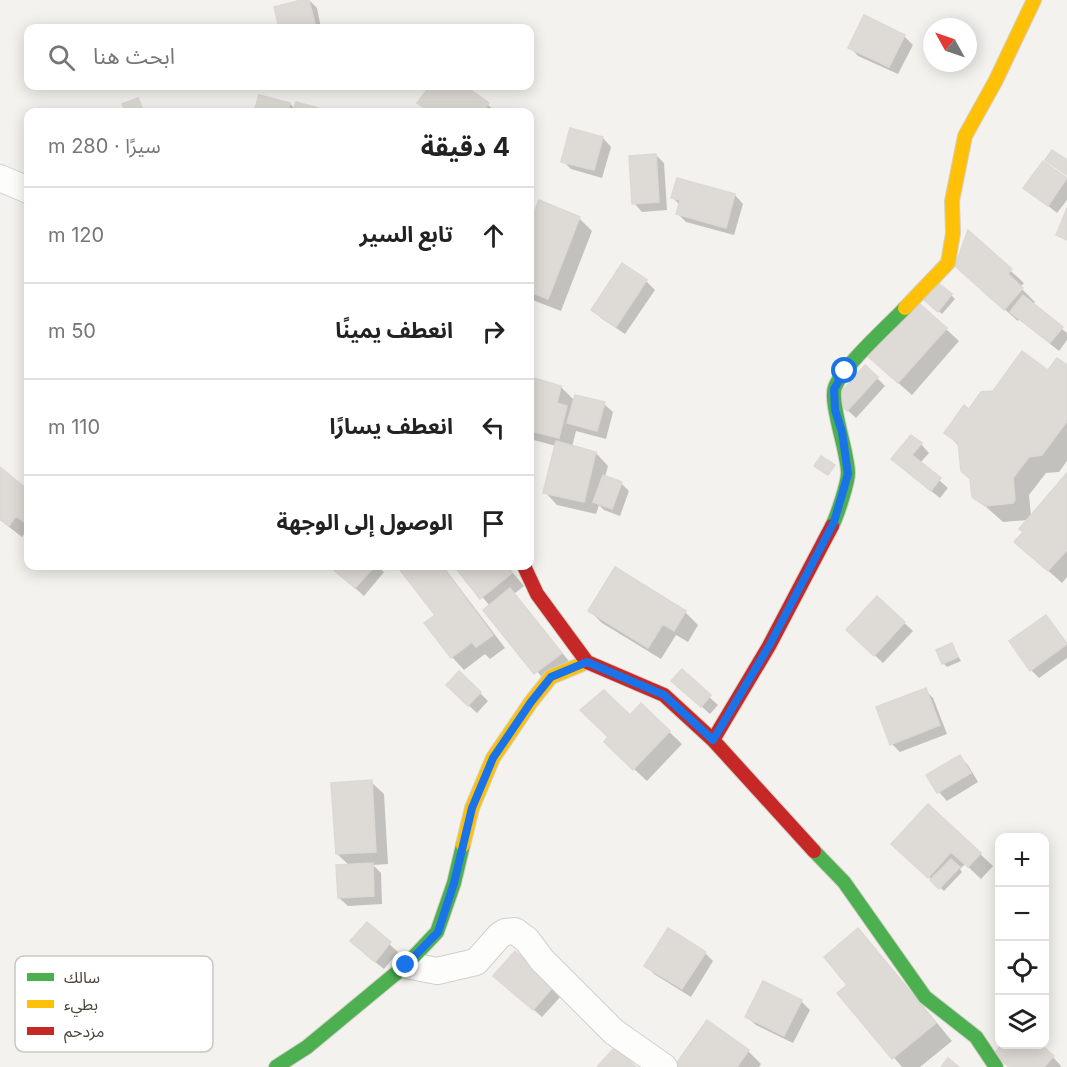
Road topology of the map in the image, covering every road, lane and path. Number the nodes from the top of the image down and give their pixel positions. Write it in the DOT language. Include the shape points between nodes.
graph roads {
  1 [pos="1034,0"];
  2 [pos="0,178"];
  3 [pos="24,188"];
  4 [pos="526,570"];
  5 [pos="587,662"];
  6 [pos="713,740"];
  7 [pos="406,965"];
  8 [pos="276,1067"];
  9 [pos="664,1067"];
  10 [pos="996,1067"];
  1 -- 6 [label="street" via="965,136 951,201 953,233 948,263 845,371 834,389 848,474 834,522 769,646"];
  2 -- 3 [label="street"];
  4 -- 5 [label="street" via="537,594"];
  5 -- 6 [label="street" via="664,695"];
  5 -- 7 [label="street" via="551,677 493,758 472,808 438,932"];
  6 -- 10 [label="street" via="844,882 925,997 976,1037"];
  7 -- 8 [label="street" via="307,1047"];
  7 -- 9 [label="street" via="437,971 476,962 499,936 515,931 614,1032"];
}
